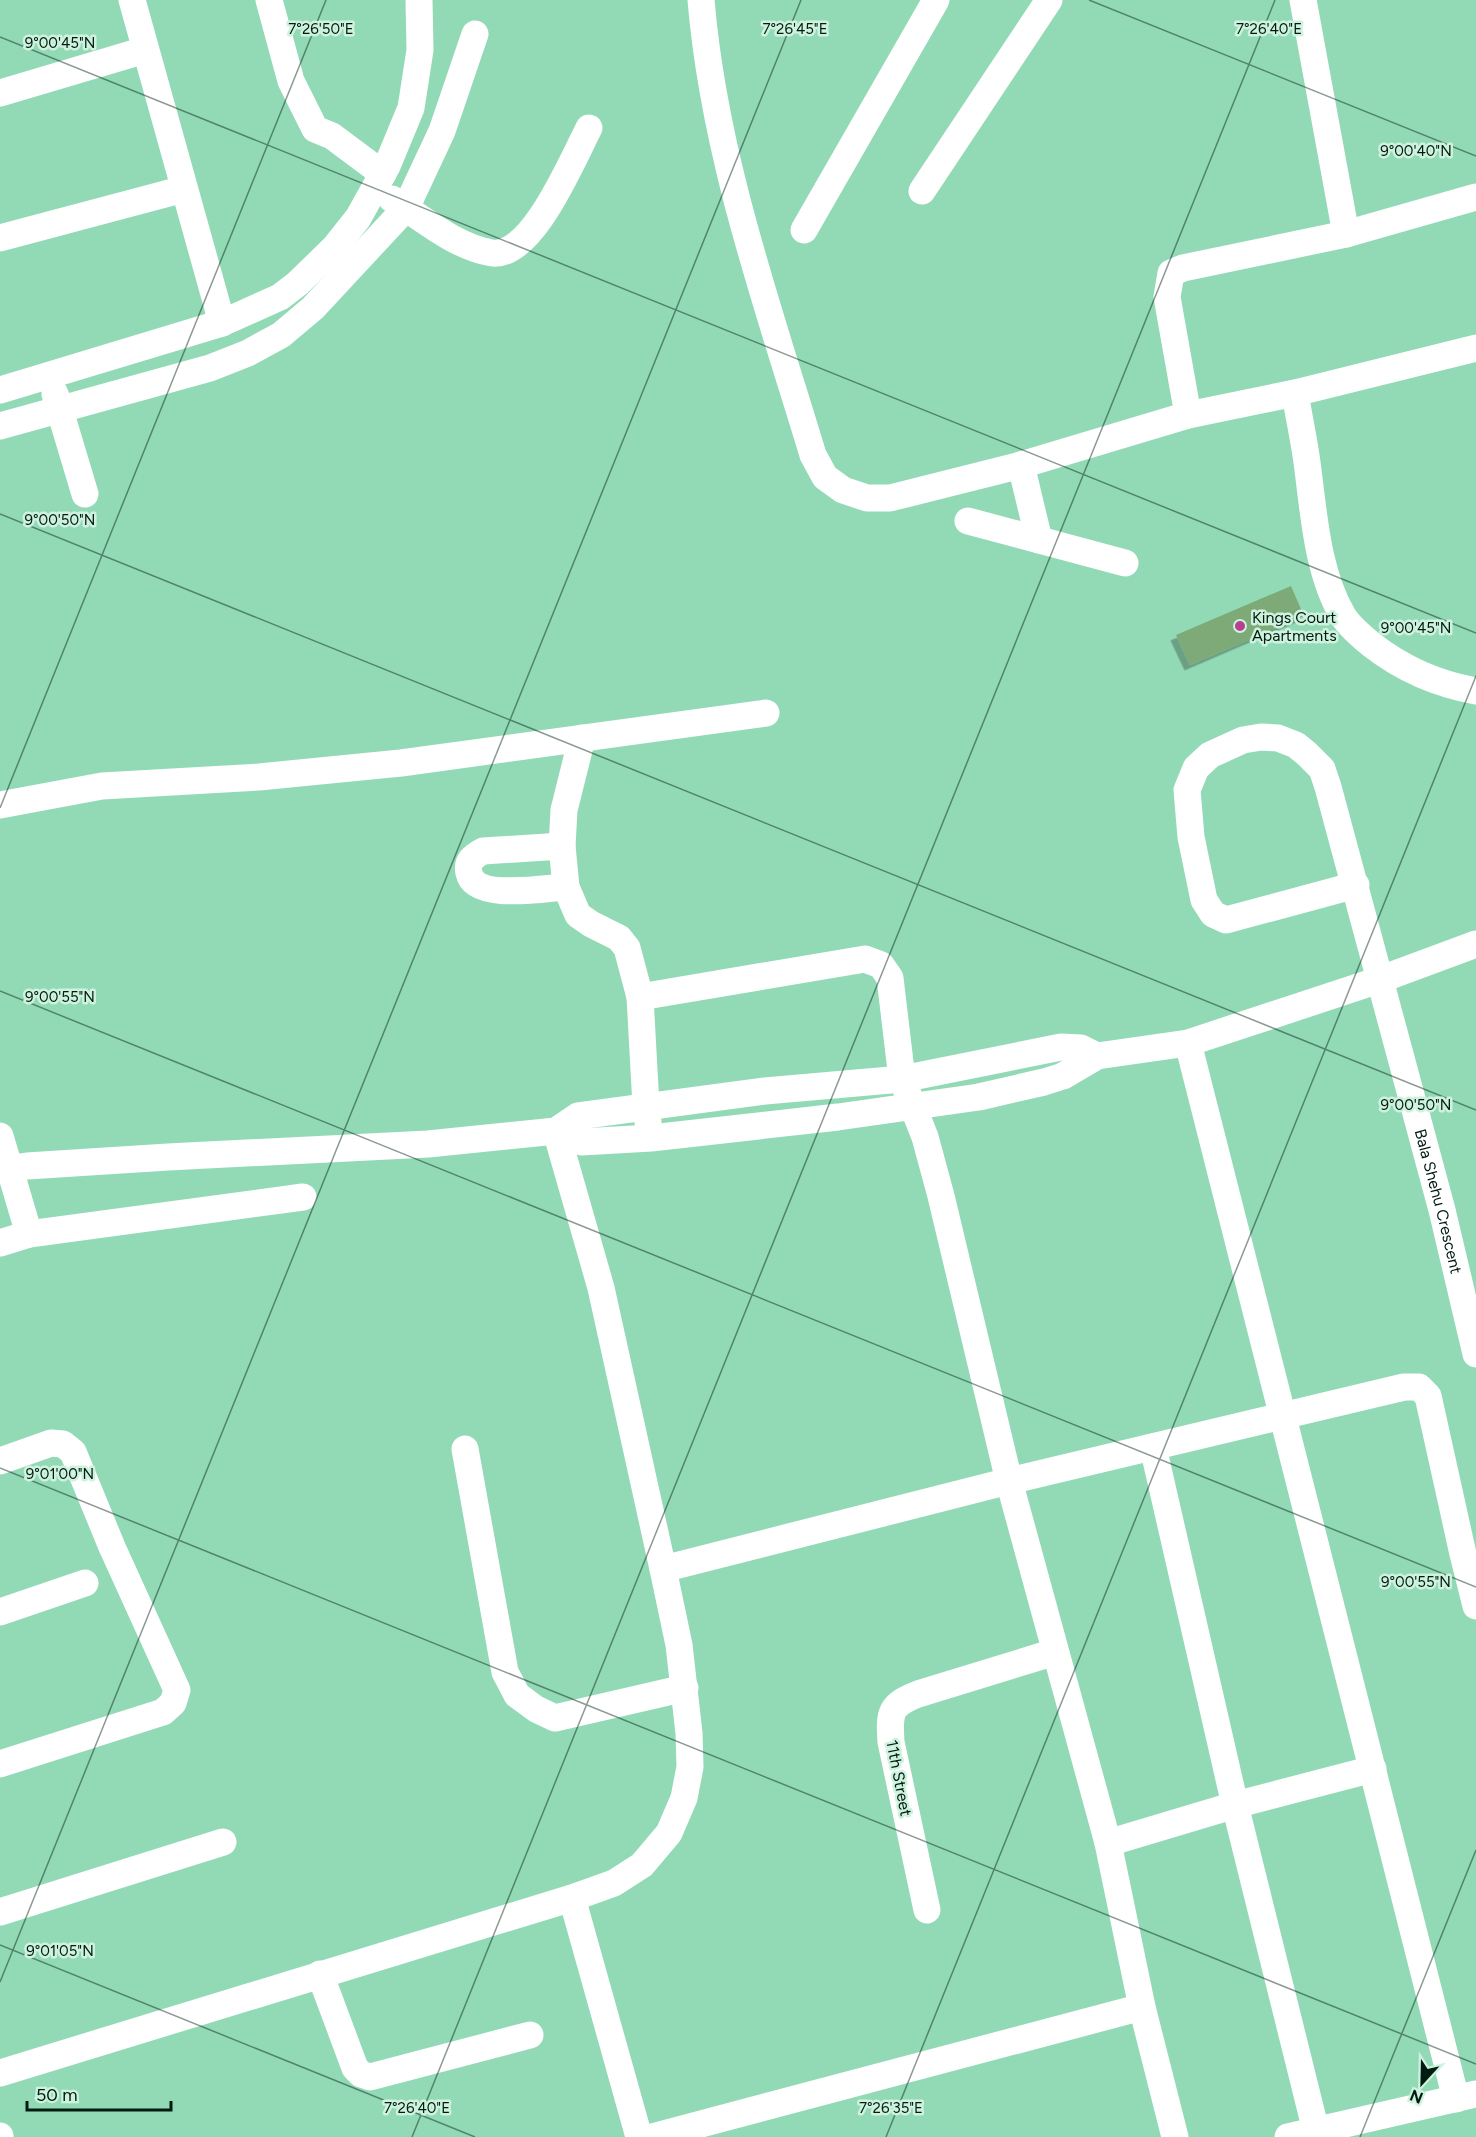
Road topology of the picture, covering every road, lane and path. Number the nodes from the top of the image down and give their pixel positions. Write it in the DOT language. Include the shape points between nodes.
graph roads {
  1 [pos="132,0"];
  2 [pos="269,0"];
  3 [pos="420,0"];
  4 [pos="700,0"];
  5 [pos="936,0"];
  6 [pos="1049,0"];
  7 [pos="1303,0"];
  8 [pos="476,34"];
  9 [pos="146,50"];
  10 [pos="0,93"];
  11 [pos="589,128"];
  12 [pos="380,181"];
  13 [pos="184,189"];
  14 [pos="922,191"];
  15 [pos="1476,197"];
  16 [pos="406,208"];
  17 [pos="804,230"];
  18 [pos="1346,234"];
  19 [pos="0,238"];
  20 [pos="222,323"];
  21 [pos="1476,348"];
  22 [pos="49,376"];
  23 [pos="0,390"];
  24 [pos="1295,393"];
  25 [pos="59,410"];
  26 [pos="1188,415"];
  27 [pos="0,426"];
  28 [pos="1021,465"];
  29 [pos="85,494"];
  30 [pos="968,521"];
  31 [pos="1039,540"];
  32 [pos="1125,563"];
  33 [pos="1476,691"];
  34 [pos="765,713"];
  35 [pos="582,738"];
  36 [pos="0,805"];
  37 [pos="562,846"];
  38 [pos="1356,885"];
  39 [pos="566,887"];
  40 [pos="1476,944"];
  41 [pos="1379,980"];
  42 [pos="639,997"];
  43 [pos="1188,1043"];
  44 [pos="1097,1056"];
  45 [pos="902,1079"];
  46 [pos="646,1106"];
  47 [pos="912,1108"];
  48 [pos="556,1131"];
  49 [pos="0,1136"];
  50 [pos="651,1138"];
  51 [pos="5,1169"];
  52 [pos="303,1197"];
  53 [pos="29,1234"];
  54 [pos="0,1243"];
  55 [pos="1465,1261"];
  56 [pos="1476,1354"];
  57 [pos="1283,1416"];
  58 [pos="1153,1447"];
  59 [pos="465,1449"];
  60 [pos="0,1461"];
  61 [pos="1009,1481"];
  62 [pos="663,1569"];
  63 [pos="84,1583"];
  64 [pos="1476,1605"];
  65 [pos="0,1612"];
  66 [pos="1055,1652"];
  67 [pos="685,1688"];
  68 [pos="0,1764"];
  69 [pos="1373,1769"];
  70 [pos="1235,1805"];
  71 [pos="223,1842"];
  72 [pos="1108,1843"];
  73 [pos="572,1898"];
  74 [pos="927,1910"];
  75 [pos="0,1912"];
  76 [pos="320,1974"];
  77 [pos="1142,2007"];
  78 [pos="530,2035"];
  79 [pos="0,2073"];
  80 [pos="1466,2097"];
  81 [pos="1316,2131"];
  82 [pos="639,2137"];
  83 [pos="652,2137"];
  84 [pos="1175,2137"];
  85 [pos="1288,2137"];
  1 -- 9 [label="street"];
  2 -- 12 [label="street" via="291,81 315,129 332,136"];
  3 -- 12 [label="street" via="420,50 411,108"];
  4 -- 28 [label="street" via="705,49 736,200 813,455 825,477 843,490 867,498 890,498"];
  5 -- 17 [label="street"];
  6 -- 14 [label="street"];
  7 -- 18 [label="street"];
  8 -- 16 [label="street" via="442,131"];
  9 -- 10 [label="street"];
  9 -- 13 [label="street"];
  11 -- 16 [label="street" via="546,213 510,250 495,254 460,243"];
  12 -- 16 [label="street"];
  12 -- 20 [label="street" via="335,247 297,284 280,297"];
  13 -- 19 [label="street"];
  13 -- 20 [label="street"];
  15 -- 18 [label="street"];
  16 -- 25 [label="street" via="314,308 281,335 210,368"];
  18 -- 26 [label="street" via="1171,273 1167,297"];
  20 -- 22 [label="street"];
  21 -- 24 [label="street"];
  22 -- 23 [label="street"];
  22 -- 25 [label="street"];
  24 -- 26 [label="street"];
  24 -- 33 [label="street" via="1318,548 1344,617 1390,660 1424,678"];
  25 -- 27 [label="street"];
  25 -- 29 [label="street"];
  26 -- 28 [label="street"];
  28 -- 31 [label="street"];
  30 -- 31 [label="street"];
  31 -- 32 [label="street"];
  34 -- 35 [label="street"];
  35 -- 36 [label="street" via="401,763 260,777 102,786"];
  35 -- 37 [label="street" via="564,810"];
  37 -- 39 [label="street"];
  37 -- 39 [label="street" via="483,851 474,855 468,871 471,880 498,891"];
  38 -- 38 [label="street" via="1322,770 1296,745 1278,738 1243,741 1210,755 1196,768 1187,790 1188,810 1195,863 1204,900 1213,914 1226,920"];
  38 -- 41 [label="street, Bala Shehu Crescent"];
  39 -- 42 [label="street" via="578,915 619,938 627,948"];
  40 -- 41 [label="street"];
  41 -- 43 [label="street"];
  41 -- 55 [label="street, Bala Shehu Crescent"];
  42 -- 45 [label="street" via="872,960 890,978"];
  42 -- 46 [label="street"];
  43 -- 44 [label="street"];
  43 -- 57 [label="street"];
  44 -- 45 [label="street" via="1080,1048 1060,1047"];
  44 -- 47 [label="street" via="1064,1076 1044,1082"];
  45 -- 46 [label="street"];
  45 -- 47 [label="street"];
  46 -- 48 [label="street" via="578,1116"];
  46 -- 50 [label="street"];
  47 -- 50 [label="street"];
  47 -- 61 [label="street" via="925,1137 938,1186"];
  48 -- 50 [label="street" via="581,1142"];
  48 -- 51 [label="street" via="428,1144"];
  48 -- 62 [label="street" via="601,1288"];
  49 -- 51 [label="street"];
  51 -- 53 [label="street"];
  52 -- 53 [label="street"];
  53 -- 54 [label="street"];
  55 -- 56 [label="street, Bala Shehu Crescent"];
  57 -- 58 [label="street"];
  57 -- 64 [label="street" via="1404,1387 1419,1387 1428,1396"];
  57 -- 69 [label="street"];
  58 -- 61 [label="street"];
  58 -- 70 [label="street"];
  59 -- 67 [label="street" via="505,1672 517,1695 555,1718"];
  60 -- 68 [label="street" via="51,1443 63,1444 73,1452 177,1690 173,1703 163,1712"];
  61 -- 62 [label="street"];
  61 -- 66 [label="street"];
  62 -- 67 [label="street"];
  63 -- 65 [label="street"];
  66 -- 72 [label="street"];
  66 -- 74 [label="street, 11th Street" via="918,1694 897,1703 894,1709 891,1742"];
  67 -- 73 [label="street" via="690,1767 684,1798 669,1833 642,1865 614,1882"];
  69 -- 70 [label="street"];
  69 -- 80 [label="street"];
  70 -- 72 [label="street"];
  70 -- 81 [label="street"];
  71 -- 75 [label="street"];
  72 -- 77 [label="street"];
  73 -- 76 [label="street"];
  73 -- 82 [label="street"];
  76 -- 78 [label="street" via="355,2068 370,2077"];
  76 -- 79 [label="street"];
  77 -- 83 [label="street"];
  77 -- 84 [label="street"];
  80 -- 81 [label="street"];
  81 -- 85 [label="street"];
}
